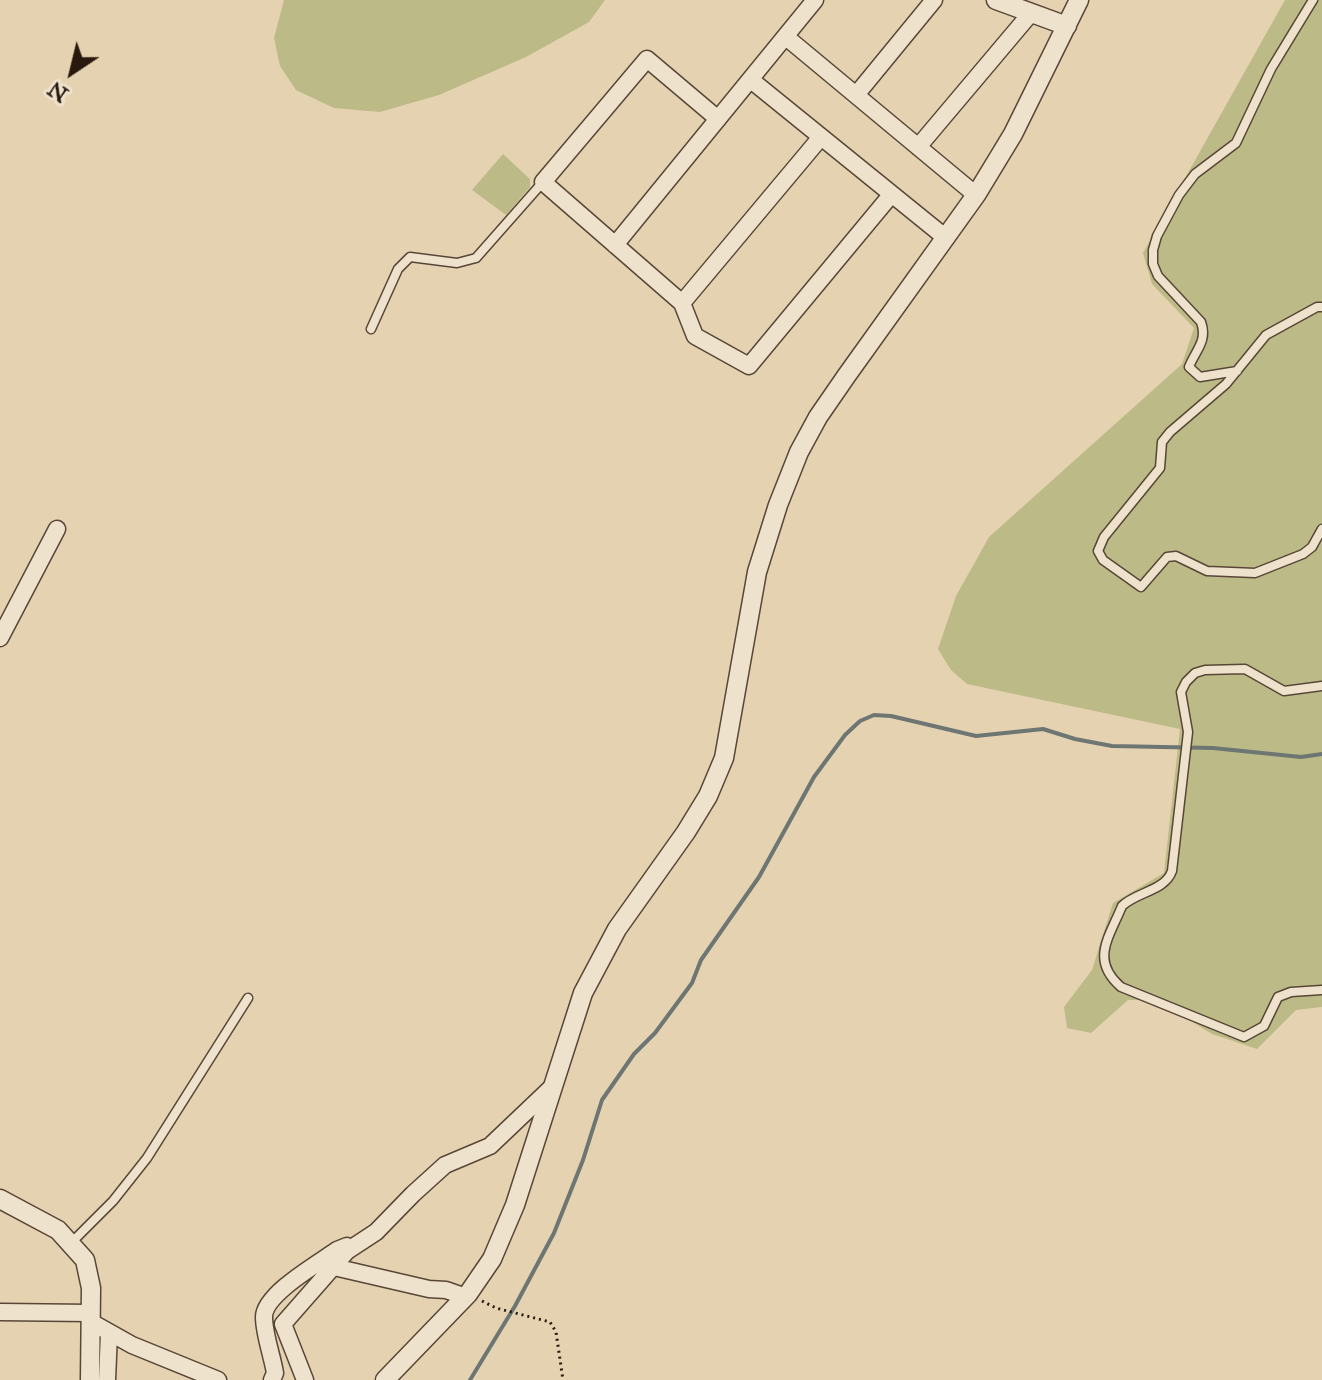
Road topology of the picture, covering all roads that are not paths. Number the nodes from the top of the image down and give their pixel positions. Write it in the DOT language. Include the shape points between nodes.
graph roads {
  1 [pos="934,0"];
  2 [pos="996,0"];
  3 [pos="1079,0"];
  4 [pos="1313,0"];
  5 [pos="808,3"];
  6 [pos="1031,13"];
  7 [pos="1067,26"];
  8 [pos="786,37"];
  9 [pos="751,80"];
  10 [pos="856,95"];
  11 [pos="718,119"];
  12 [pos="821,137"];
  13 [pos="918,147"];
  14 [pos="543,182"];
  15 [pos="891,195"];
  16 [pos="976,195"];
  17 [pos="946,238"];
  18 [pos="615,245"];
  19 [pos="682,303"];
  20 [pos="1322,307"];
  21 [pos="371,329"];
  22 [pos="1237,371"];
  23 [pos="57,529"];
  24 [pos="1322,529"];
  25 [pos="0,638"];
  26 [pos="1322,686"];
  27 [pos="1322,990"];
  28 [pos="248,998"];
  29 [pos="551,1088"];
  30 [pos="0,1199"];
  31 [pos="364,1240"];
  32 [pos="72,1242"];
  33 [pos="334,1267"];
  34 [pos="467,1295"];
  35 [pos="0,1312"];
  36 [pos="91,1318"];
  37 [pos="109,1333"];
  38 [pos="90,1380"];
  39 [pos="107,1380"];
  40 [pos="218,1380"];
  41 [pos="272,1380"];
  42 [pos="305,1380"];
  43 [pos="385,1380"];
  1 -- 10 [label="street"];
  2 -- 6 [label="street"];
  3 -- 7 [label="street"];
  4 -- 22 [label="lane" via="1271,69 1236,143 1195,174 1153,250 1158,276 1204,331 1189,367 1200,377"];
  5 -- 8 [label="street"];
  6 -- 7 [label="street"];
  6 -- 13 [label="street"];
  7 -- 16 [label="street"];
  8 -- 9 [label="street"];
  8 -- 10 [label="street"];
  9 -- 11 [label="street"];
  9 -- 12 [label="street"];
  10 -- 13 [label="street"];
  11 -- 14 [label="street" via="647,59"];
  11 -- 18 [label="street"];
  12 -- 15 [label="street"];
  12 -- 19 [label="street"];
  13 -- 16 [label="street"];
  14 -- 18 [label="street"];
  14 -- 21 [label="lane" via="476,258 457,263 410,257 398,269"];
  15 -- 17 [label="street"];
  15 -- 19 [label="street" via="749,366 695,336"];
  16 -- 17 [label="street"];
  17 -- 29 [label="street" via="840,385 799,452 757,572 724,758 686,832 601,957"];
  18 -- 19 [label="street"];
  20 -- 22 [label="lane" via="1266,335"];
  22 -- 24 [label="lane" via="1162,442 1160,468 1098,551 1141,587 1167,557 1207,571 1255,573 1303,554"];
  23 -- 25 [label="street"];
  26 -- 27 [label="lane" via="1284,691 1245,669 1205,670 1186,682 1181,692 1188,732 1170,877 1122,906 1103,962 1121,987 1244,1037 1264,1026 1278,997"];
  28 -- 32 [label="lane" via="147,1158"];
  29 -- 31 [label="street" via="490,1146 445,1165"];
  29 -- 34 [label="street" via="503,1238"];
  30 -- 32 [label="street"];
  31 -- 33 [label="street"];
  31 -- 41 [label="street" via="337,1250 267,1305"];
  32 -- 36 [label="street" via="90,1274"];
  33 -- 34 [label="street"];
  33 -- 42 [label="street" via="283,1324"];
  34 -- 43 [label="street"];
  35 -- 36 [label="street"];
  36 -- 37 [label="street"];
  36 -- 38 [label="street"];
  37 -- 39 [label="street"];
  37 -- 40 [label="street"];
}
